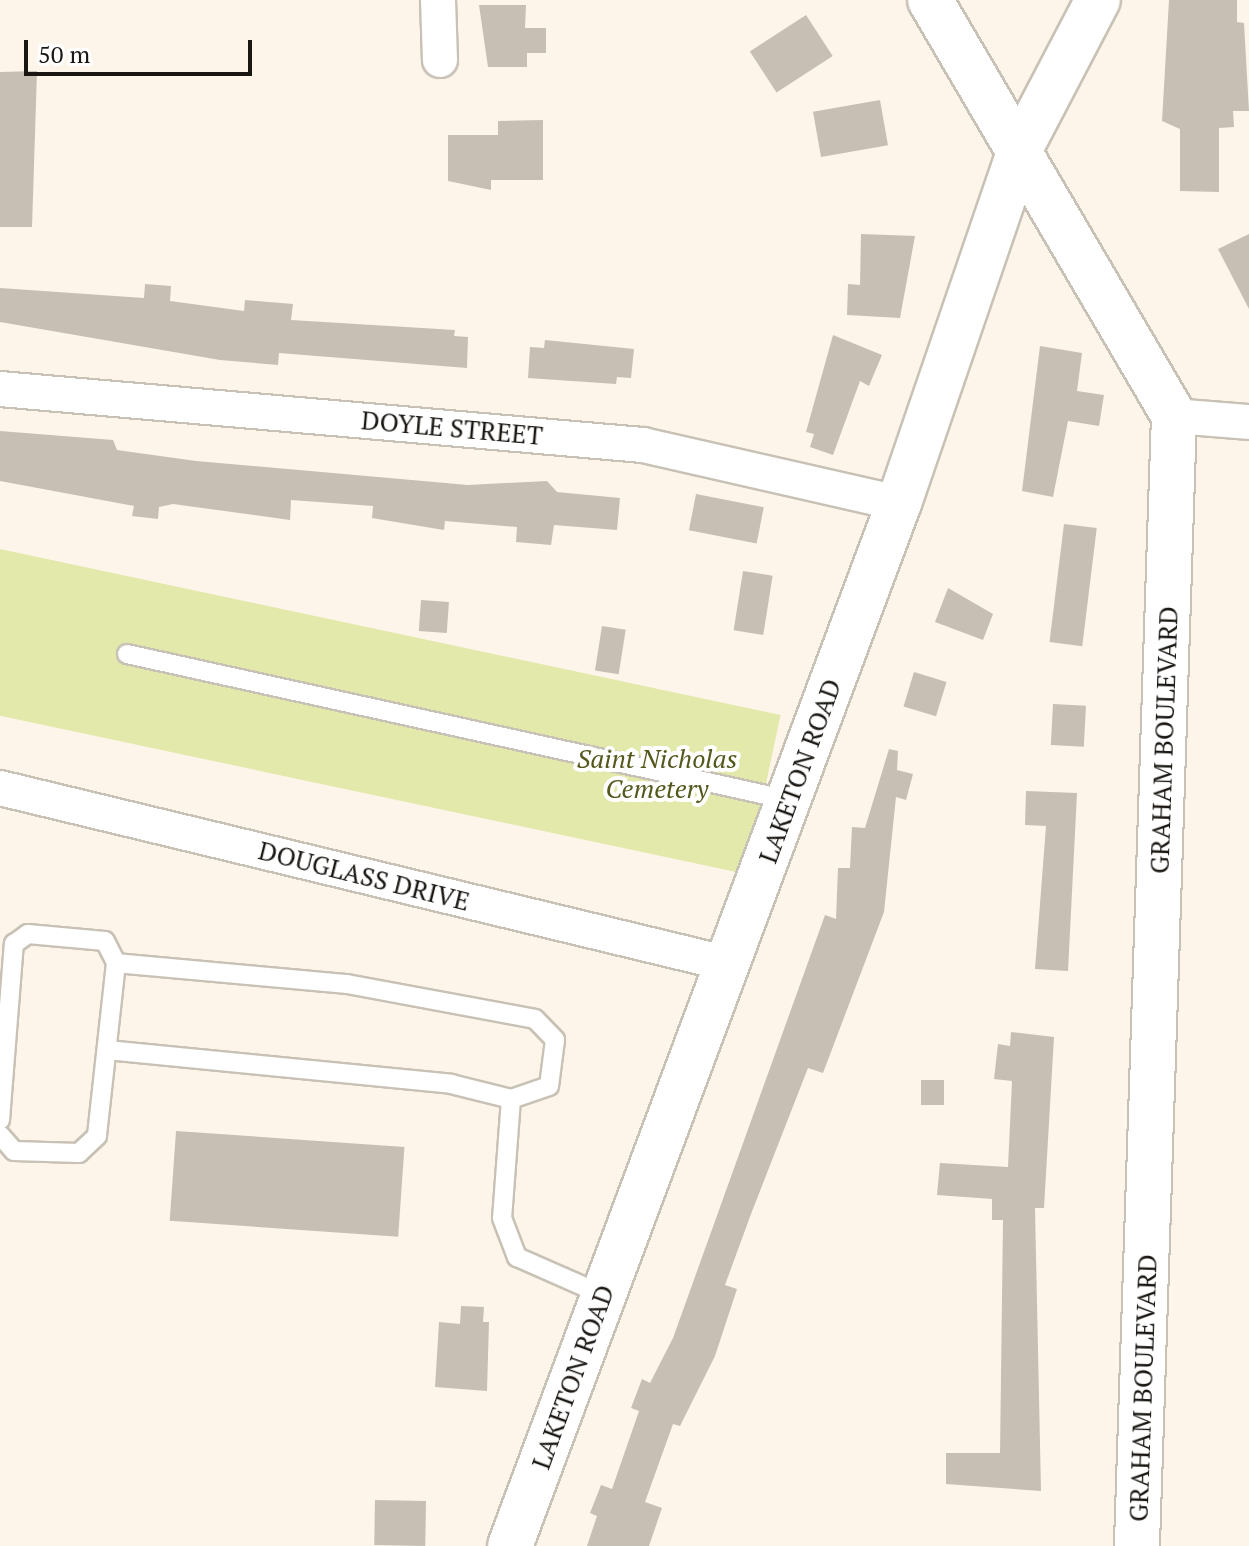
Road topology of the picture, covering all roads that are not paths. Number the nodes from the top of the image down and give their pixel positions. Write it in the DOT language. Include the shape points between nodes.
graph roads {
  1 [pos="438,0"];
  2 [pos="930,0"];
  3 [pos="1098,0"];
  4 [pos="440,60"];
  5 [pos="1021,147"];
  6 [pos="0,389"];
  7 [pos="1174,416"];
  8 [pos="1249,422"];
  9 [pos="899,503"];
  10 [pos="127,654"];
  11 [pos="0,788"];
  12 [pos="789,800"];
  13 [pos="116,963"];
  14 [pos="729,964"];
  15 [pos="107,1050"];
  16 [pos="511,1099"];
  17 [pos="0,1120"];
  18 [pos="0,1135"];
  19 [pos="603,1295"];
  20 [pos="510,1546"];
  21 [pos="1137,1546"];
  1 -- 4 [label="street"];
  2 -- 5 [label="street"];
  3 -- 5 [label="street, LAKETON ROAD"];
  5 -- 7 [label="street"];
  5 -- 9 [label="street, LAKETON ROAD"];
  6 -- 9 [label="street, DOYLE STREET" via="643,445"];
  7 -- 8 [label="street"];
  7 -- 21 [label="street, GRAHAM BOULEVARD"];
  9 -- 12 [label="street, LAKETON ROAD"];
  10 -- 12 [label="lane"];
  11 -- 14 [label="street, DOUGLASS DRIVE"];
  12 -- 14 [label="street, LAKETON ROAD"];
  13 -- 15 [label="lane"];
  13 -- 16 [label="lane" via="347,984 535,1019 555,1040 549,1086"];
  13 -- 17 [label="lane" via="105,941 28,934 14,944"];
  14 -- 19 [label="street, LAKETON ROAD"];
  15 -- 16 [label="lane" via="451,1084"];
  15 -- 18 [label="lane" via="97,1136 79,1153 14,1151"];
  16 -- 19 [label="lane" via="502,1218 517,1257"];
  19 -- 20 [label="street, LAKETON ROAD"];
}
